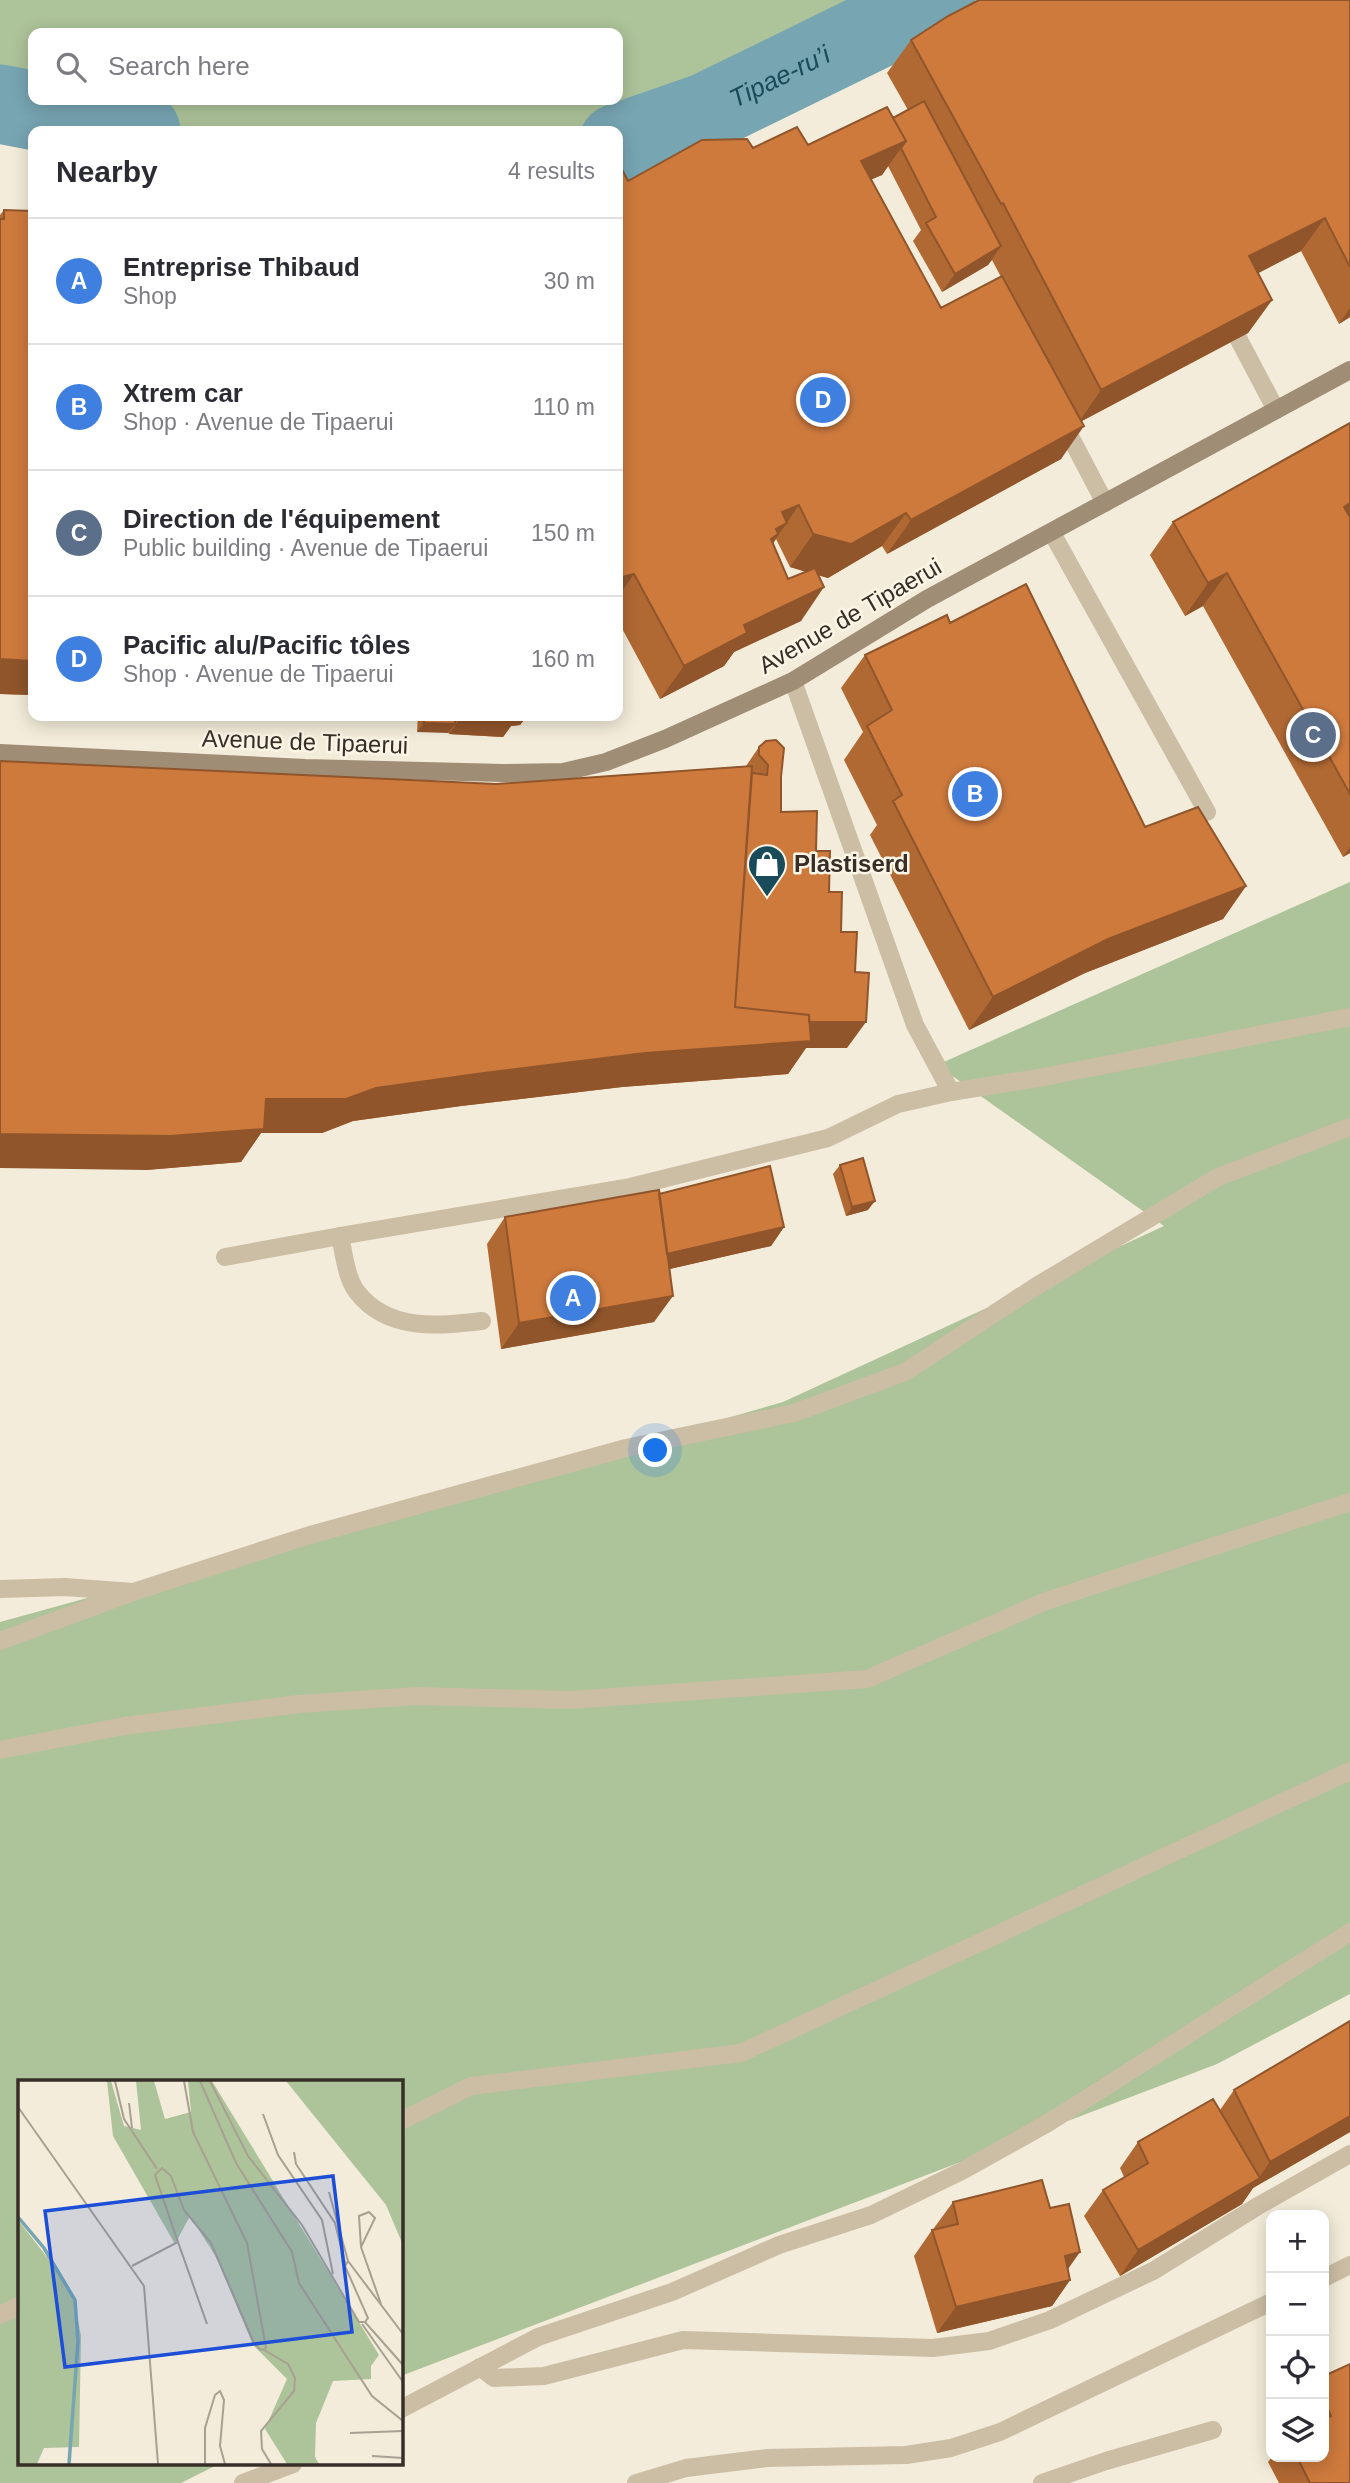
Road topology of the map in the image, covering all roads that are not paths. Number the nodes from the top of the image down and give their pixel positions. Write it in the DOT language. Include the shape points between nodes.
graph roads {
  1 [pos="1238,338"];
  2 [pos="1350,370"];
  3 [pos="1056,408"];
  4 [pos="1276,410"];
  5 [pos="1105,503"];
  6 [pos="1052,533"];
  7 [pos="793,681"];
  8 [pos="0,753"];
  9 [pos="1207,812"];
  10 [pos="1350,1017"];
  11 [pos="951,1092"];
  12 [pos="1350,1127"];
  13 [pos="340,1236"];
  14 [pos="225,1258"];
  15 [pos="482,1321"];
  16 [pos="1350,1502"];
  17 [pos="0,1589"];
  18 [pos="133,1592"];
  19 [pos="0,1641"];
  20 [pos="0,1750"];
  21 [pos="1350,1771"];
  22 [pos="1350,1932"];
  23 [pos="402,2120"];
  24 [pos="1350,2154"];
  25 [pos="1350,2265"];
  26 [pos="1329,2276"];
  27 [pos="1266,2304"];
  28 [pos="18,2306"];
  29 [pos="0,2315"];
  30 [pos="480,2367"];
  31 [pos="402,2408"];
  32 [pos="1213,2430"];
  33 [pos="288,2466"];
  34 [pos="243,2483"];
  35 [pos="636,2483"];
  36 [pos="1042,2483"];
  1 -- 4 [label="street"];
  2 -- 4 [label="main road, Avenue de Tipaerui"];
  3 -- 5 [label="street"];
  4 -- 5 [label="main road, Avenue de Tipaerui"];
  5 -- 6 [label="main road, Avenue de Tipaerui"];
  6 -- 7 [label="main road, Avenue de Tipaerui" via="927,599"];
  6 -- 9 [label="street"];
  7 -- 8 [label="main road, Avenue de Tipaerui" via="618,758 563,772 305,768"];
  7 -- 11 [label="street" via="915,1025"];
  10 -- 11 [label="street"];
  11 -- 13 [label="street" via="898,1104 828,1138 745,1160 630,1187"];
  12 -- 18 [label="street" via="1219,1177 1035,1287 905,1372 793,1413 626,1448 504,1480"];
  13 -- 14 [label="street"];
  13 -- 15 [label="street" via="356,1291 376,1310 407,1324"];
  16 -- 20 [label="street" via="1046,1601 867,1679 570,1700 417,1696 299,1704 124,1726"];
  17 -- 18 [label="street"];
  18 -- 19 [label="street"];
  21 -- 23 [label="street" via="741,2053 471,2085"];
  22 -- 30 [label="street" via="1059,2116 962,2171 871,2215 538,2337"];
  24 -- 30 [label="street" via="1153,2271 1050,2320 989,2341 933,2348 683,2340 544,2375 494,2378"];
  25 -- 26 [label="street"];
  27 -- 35 [label="street" via="1000,2431 951,2448 906,2455 768,2458 686,2469"];
  28 -- 29 [label="street"];
  30 -- 31 [label="street"];
  32 -- 36 [label="street"];
  33 -- 34 [label="street"];
}
